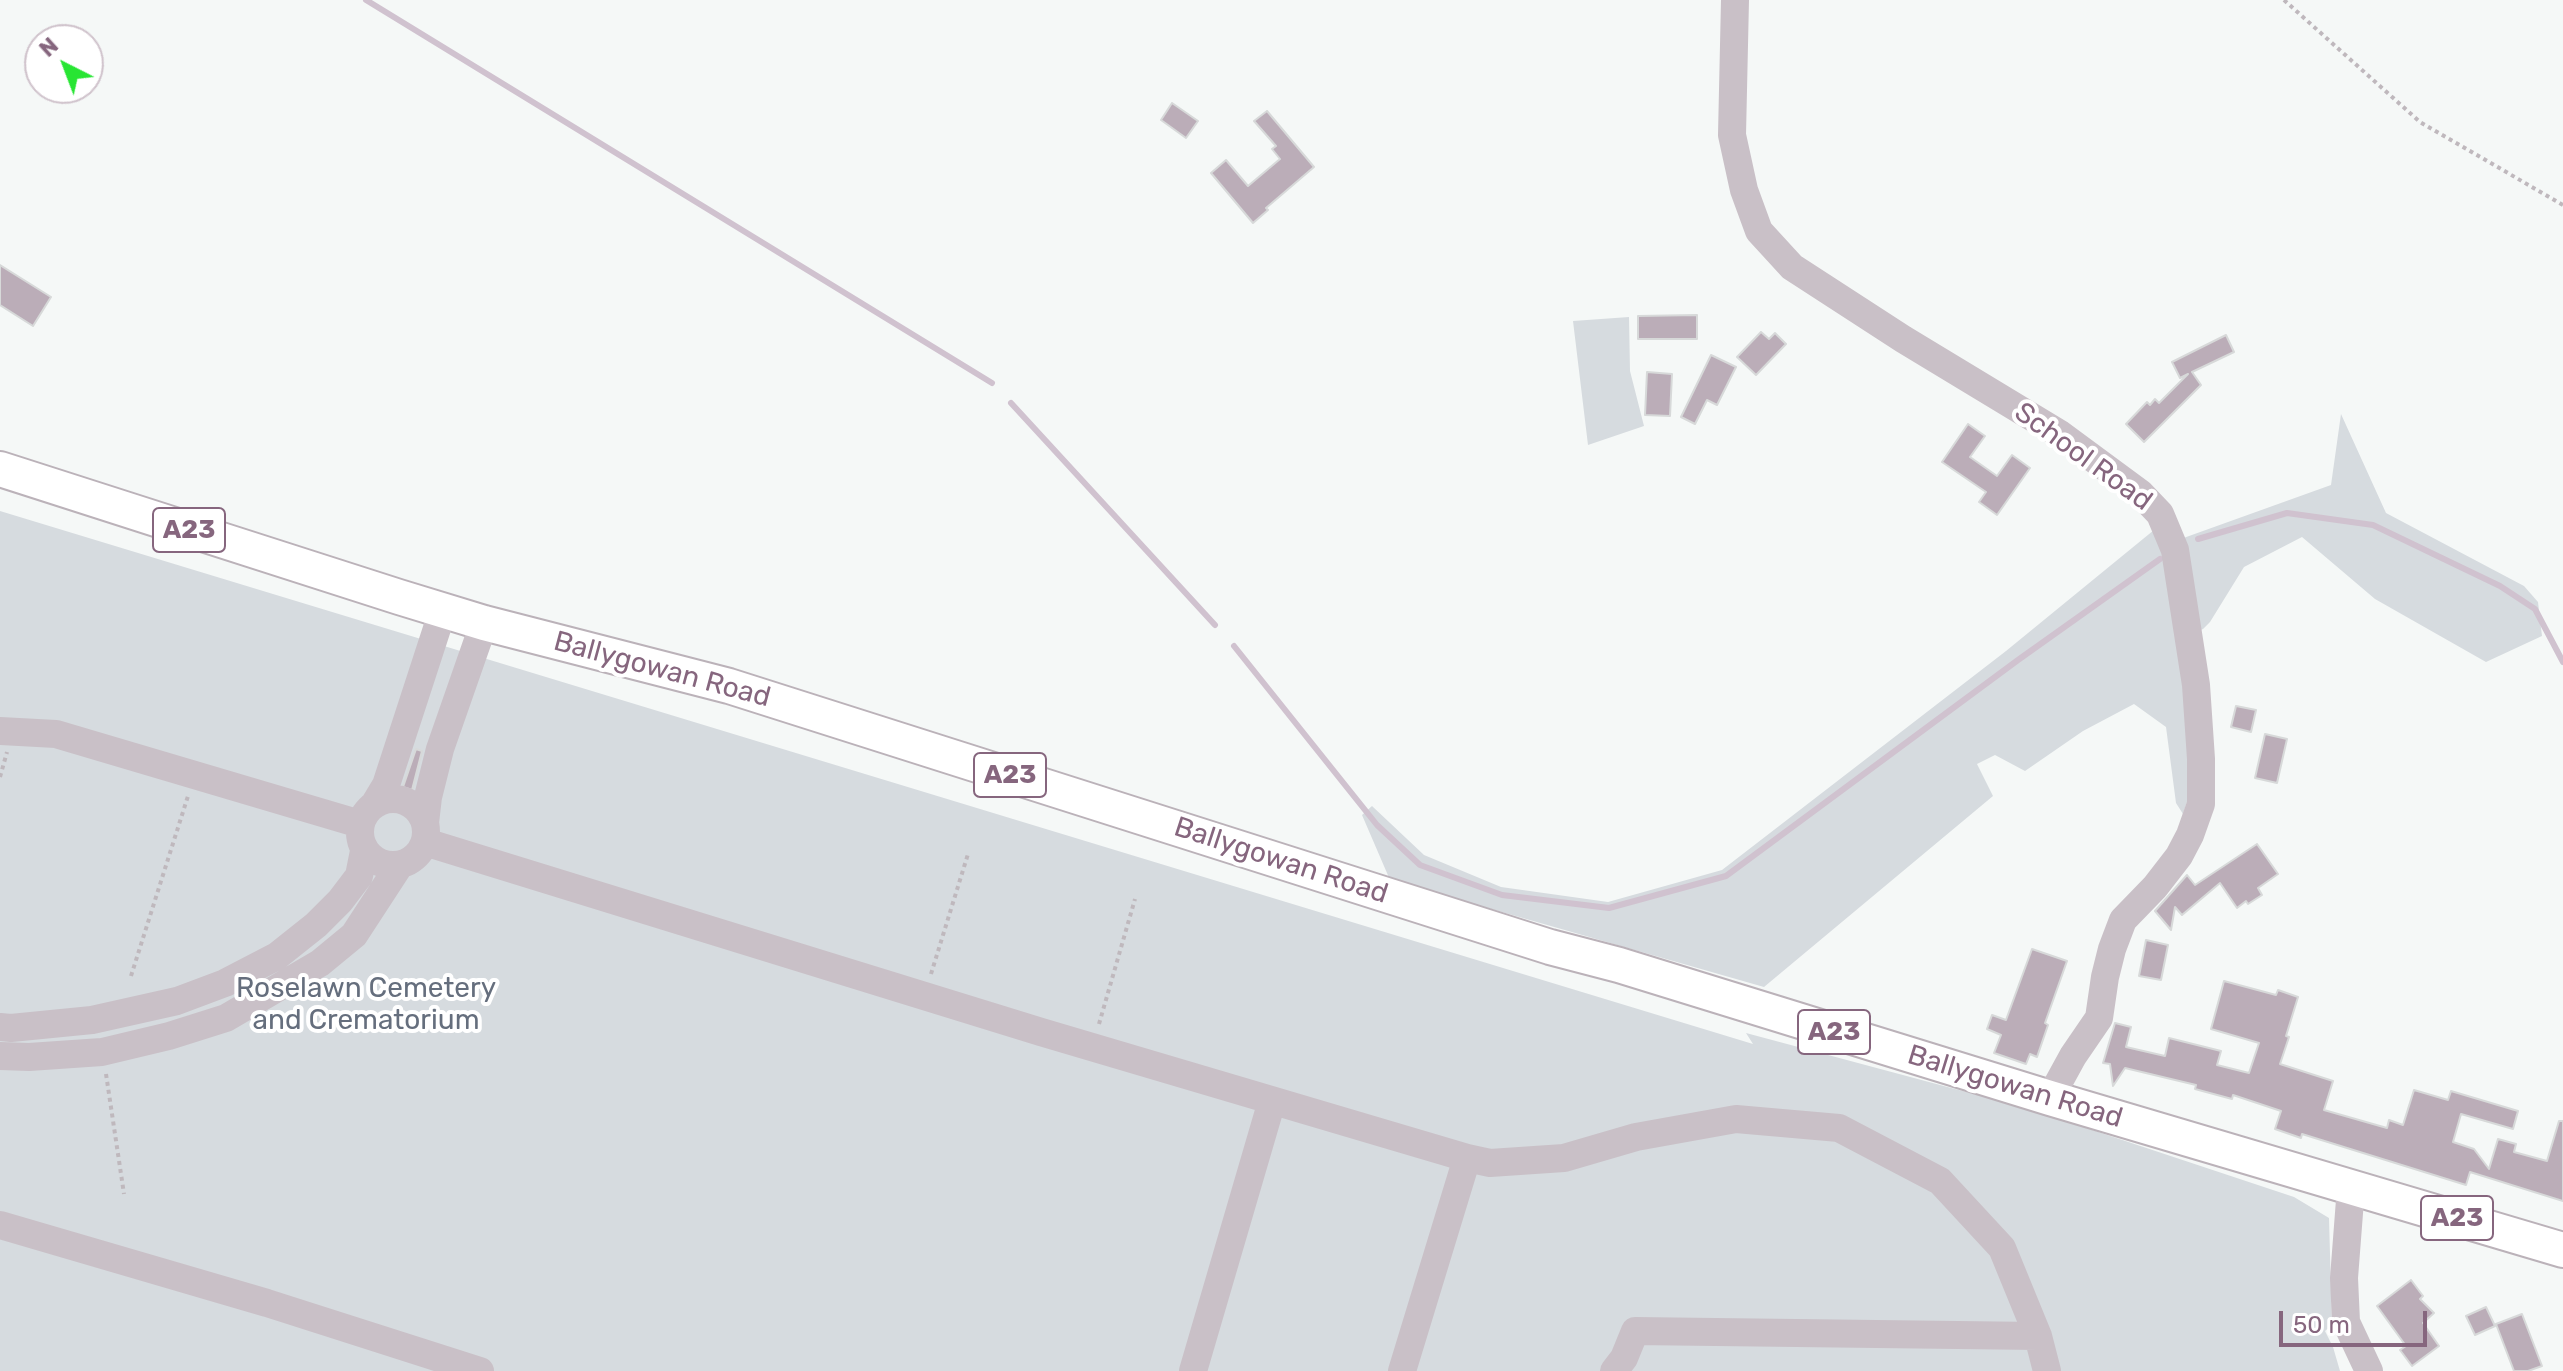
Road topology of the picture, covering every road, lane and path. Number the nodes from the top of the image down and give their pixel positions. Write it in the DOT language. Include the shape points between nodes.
graph roads {
  1 [pos="1735,0"];
  2 [pos="2284,0"];
  3 [pos="2563,205"];
  4 [pos="0,469"];
  5 [pos="443,610"];
  6 [pos="484,623"];
  7 [pos="0,731"];
  8 [pos="195,774"];
  9 [pos="366,827"];
  10 [pos="425,832"];
  11 [pos="968,854"];
  12 [pos="399,866"];
  13 [pos="1135,899"];
  14 [pos="131,976"];
  15 [pos="925,995"];
  16 [pos="0,1027"];
  17 [pos="1092,1047"];
  18 [pos="102,1052"];
  19 [pos="0,1056"];
  20 [pos="2050,1098"];
  21 [pos="1272,1101"];
  22 [pos="1467,1158"];
  23 [pos="2351,1187"];
  24 [pos="124,1194"];
  25 [pos="0,1225"];
  26 [pos="2563,1250"];
  27 [pos="2038,1336"];
  28 [pos="1405,1370"];
  29 [pos="480,1371"];
  30 [pos="1193,1371"];
  31 [pos="1614,1371"];
  32 [pos="2047,1371"];
  33 [pos="2369,1371"];
  1 -- 20 [label="street, School Road" via="1732,135 1759,231 1792,267 2060,434 2140,493 2160,514 2175,550 2196,685 2201,804 2179,856 2123,920 2099,1018"];
  2 -- 3 [label="path" via="2420,122"];
  4 -- 5 [label="main road, Ballygowan Road / A23"];
  5 -- 6 [label="main road, Ballygowan Road / A23"];
  5 -- 9 [label="street" via="386,785"];
  6 -- 10 [label="street" via="440,749"];
  6 -- 20 [label="main road, Ballygowan Road / A23" via="729,686 1550,947"];
  7 -- 8 [label="street" via="56,734"];
  8 -- 9 [label="street"];
  8 -- 14 [label="path"];
  9 -- 10 [label="street" via="381,800 395,798 419,810"];
  9 -- 12 [label="street" via="372,859"];
  9 -- 16 [label="street" via="359,876 316,925 277,956 177,1001 92,1020"];
  10 -- 12 [label="street" via="422,850"];
  10 -- 15 [label="street"];
  11 -- 15 [label="path"];
  12 -- 18 [label="street" via="354,935 292,981 226,1018"];
  13 -- 17 [label="path"];
  15 -- 17 [label="street"];
  17 -- 21 [label="street"];
  18 -- 19 [label="street"];
  18 -- 24 [label="path"];
  20 -- 23 [label="main road, Ballygowan Road / A23"];
  21 -- 22 [label="street"];
  21 -- 30 [label="street"];
  22 -- 27 [label="street" via="1490,1163 1564,1158 1636,1137 1736,1119 1839,1128 1940,1181 2002,1248"];
  22 -- 28 [label="street"];
  23 -- 26 [label="main road, Ballygowan Road / A23"];
  23 -- 33 [label="street" via="2346,1322"];
  25 -- 29 [label="street"];
  27 -- 31 [label="street" via="1635,1331"];
  27 -- 32 [label="street"];
}
